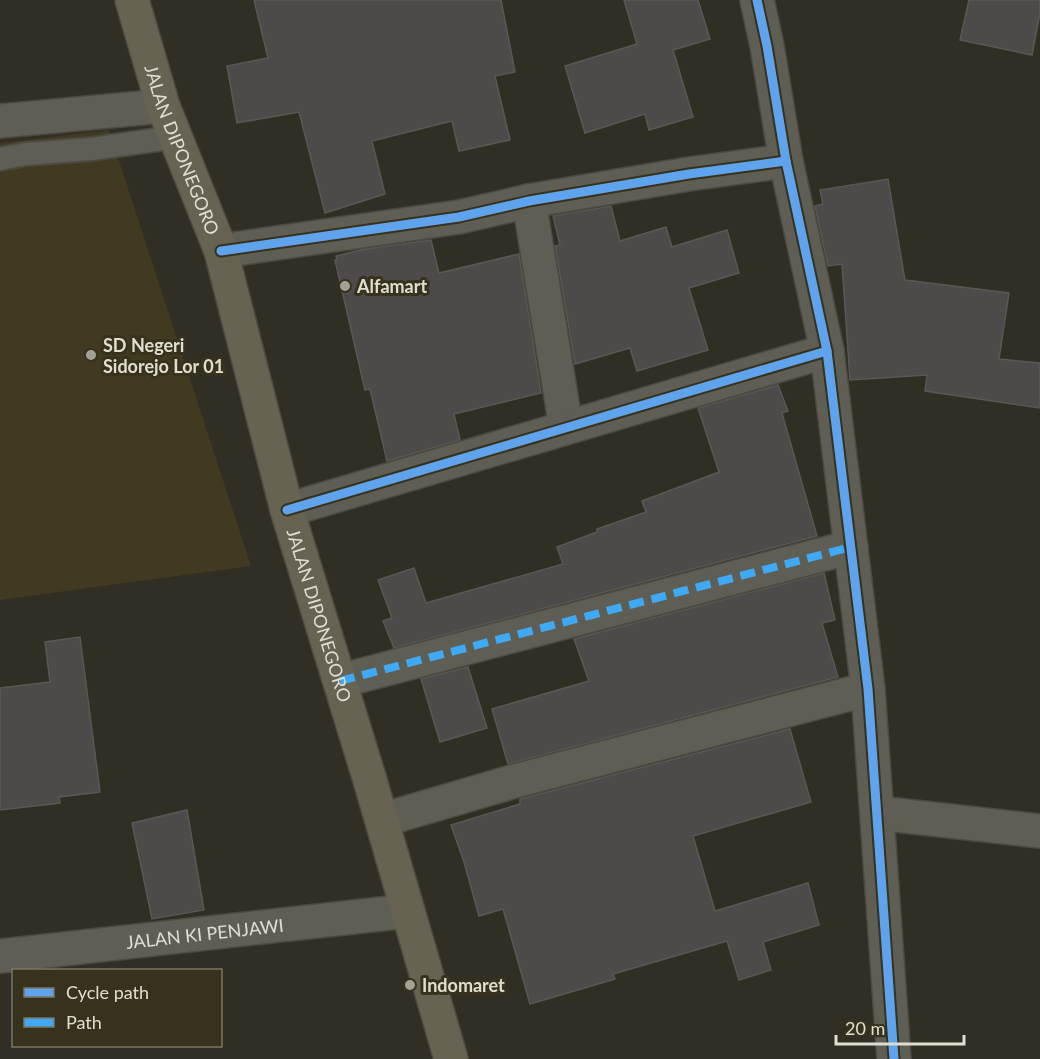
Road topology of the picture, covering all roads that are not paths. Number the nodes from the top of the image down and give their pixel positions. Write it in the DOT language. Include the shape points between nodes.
graph roads {
  1 [pos="132,0"];
  2 [pos="757,0"];
  3 [pos="163,106"];
  4 [pos="0,121"];
  5 [pos="176,137"];
  6 [pos="0,159"];
  7 [pos="786,161"];
  8 [pos="529,201"];
  9 [pos="221,252"];
  10 [pos="827,351"];
  11 [pos="566,428"];
  12 [pos="287,510"];
  13 [pos="851,547"];
  14 [pos="340,681"];
  15 [pos="868,689"];
  16 [pos="878,813"];
  17 [pos="382,820"];
  18 [pos="1040,831"];
  19 [pos="408,911"];
  20 [pos="0,956"];
  21 [pos="451,1059"];
  22 [pos="894,1059"];
  1 -- 3 [label="main road, JALAN DIPONEGORO"];
  2 -- 7 [label="street"];
  3 -- 4 [label="street"];
  3 -- 5 [label="main road, JALAN DIPONEGORO"];
  5 -- 6 [label="lane"];
  5 -- 9 [label="main road, JALAN DIPONEGORO"];
  7 -- 8 [label="street"];
  7 -- 10 [label="street"];
  8 -- 9 [label="street" via="459,217"];
  8 -- 11 [label="street"];
  9 -- 12 [label="main road, JALAN DIPONEGORO"];
  10 -- 11 [label="street"];
  10 -- 13 [label="street"];
  11 -- 12 [label="street"];
  12 -- 14 [label="main road, JALAN DIPONEGORO"];
  13 -- 14 [label="street"];
  13 -- 15 [label="street"];
  14 -- 17 [label="main road, JALAN DIPONEGORO"];
  15 -- 16 [label="street"];
  15 -- 17 [label="street" via="514,781"];
  16 -- 18 [label="street"];
  16 -- 22 [label="street"];
  17 -- 19 [label="main road, JALAN DIPONEGORO"];
  19 -- 20 [label="street, JALAN KI PENJAWI"];
  19 -- 21 [label="main road, JALAN DIPONEGORO"];
}
